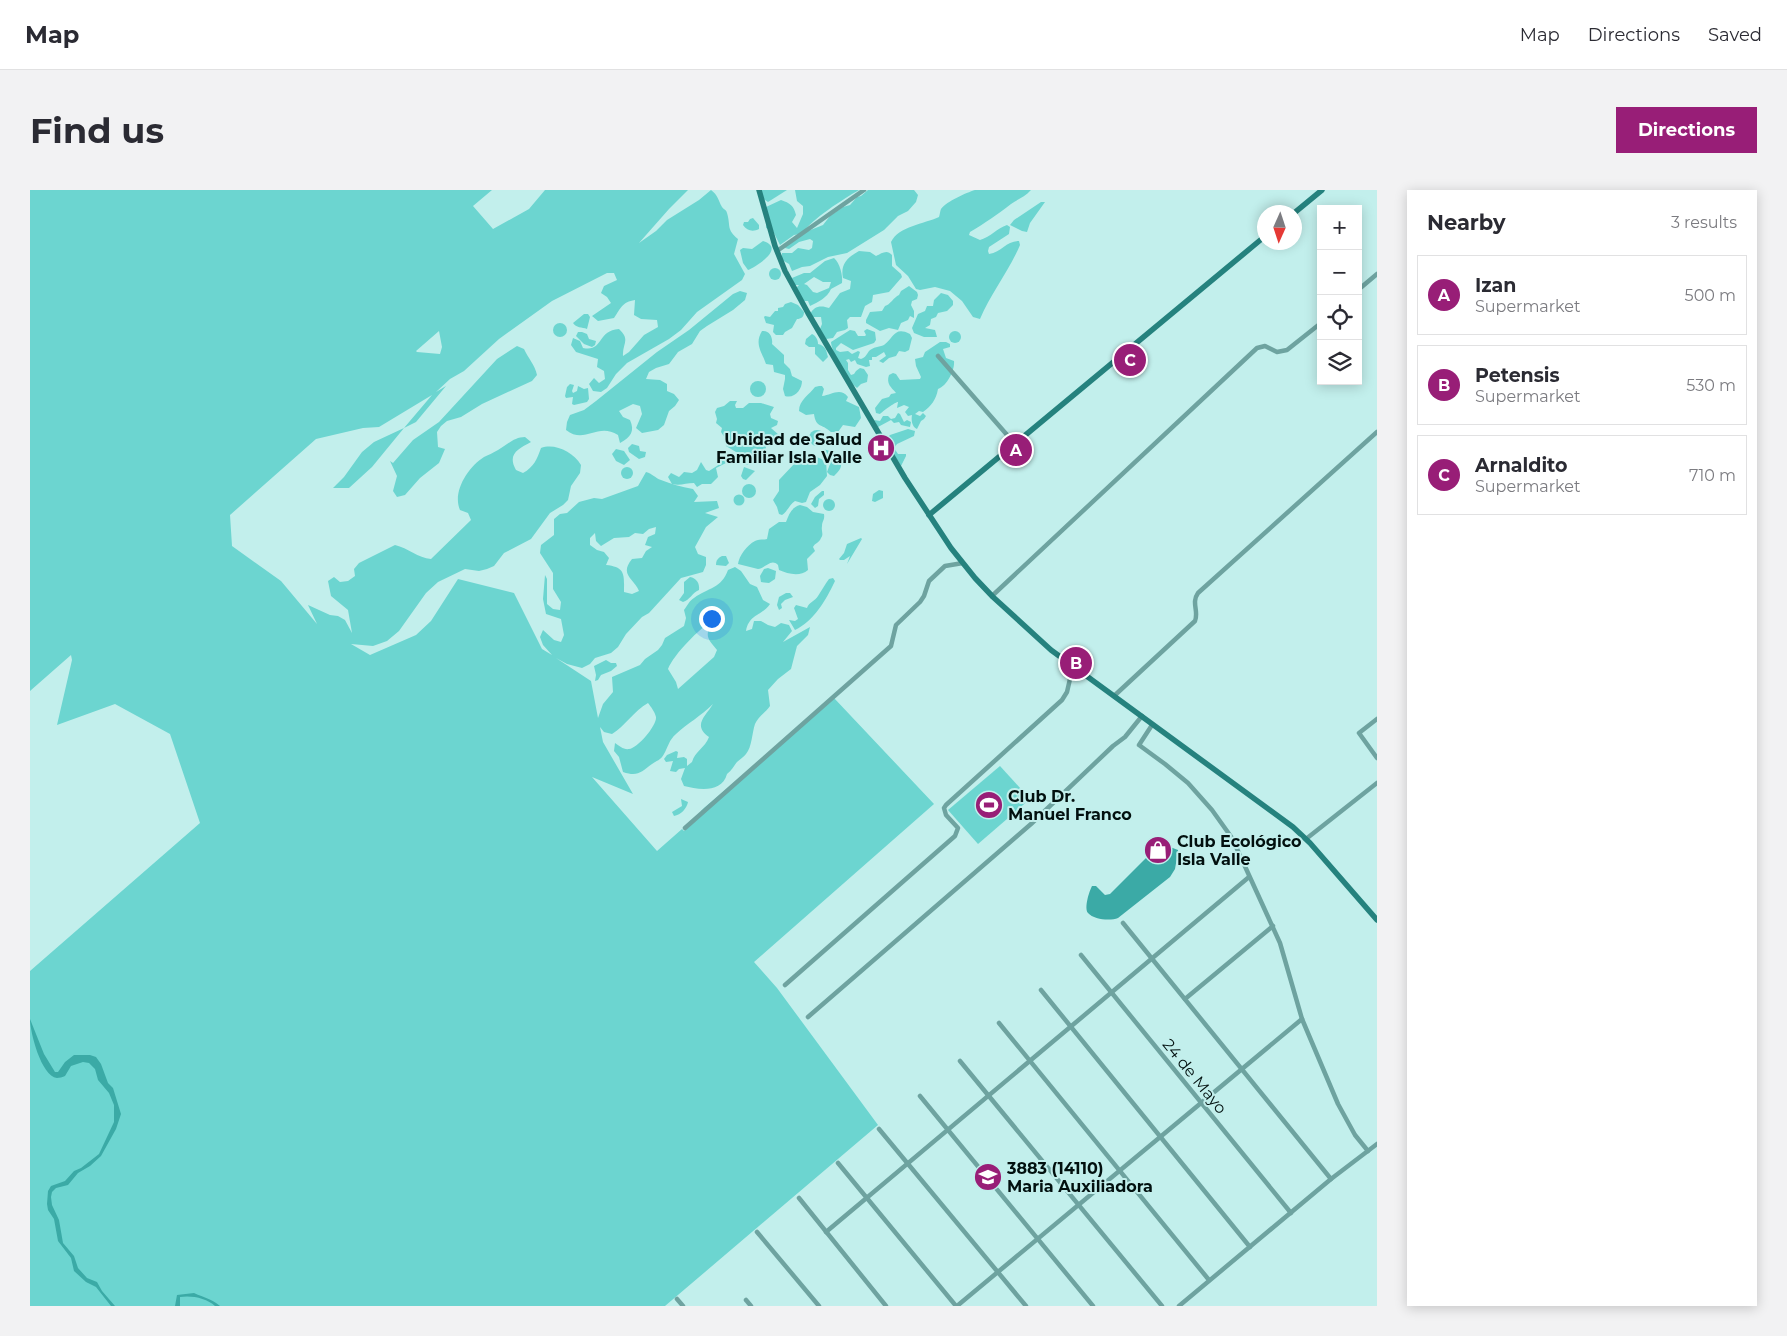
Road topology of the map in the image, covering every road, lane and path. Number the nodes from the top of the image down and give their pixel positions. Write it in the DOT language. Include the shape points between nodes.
graph roads {
  1 [pos="759,190"];
  2 [pos="864,190"];
  3 [pos="1322,190"];
  4 [pos="1302,206"];
  5 [pos="1257,244"];
  6 [pos="777,251"];
  7 [pos="1377,274"];
  8 [pos="1362,287"];
  9 [pos="1317,326"];
  10 [pos="938,356"];
  11 [pos="1377,432"];
  12 [pos="1015,444"];
  13 [pos="930,515"];
  14 [pos="962,563"];
  15 [pos="992,596"];
  16 [pos="1073,666"];
  17 [pos="1114,696"];
  18 [pos="1142,716"];
  19 [pos="1377,719"];
  20 [pos="1152,725"];
  21 [pos="1377,758"];
  22 [pos="1377,783"];
  23 [pos="685,828"];
  24 [pos="1306,839"];
  25 [pos="1249,877"];
  26 [pos="1377,920"];
  27 [pos="1123,923"];
  28 [pos="1273,926"];
  29 [pos="1081,955"];
  30 [pos="1152,959"];
  31 [pos="785,985"];
  32 [pos="1041,990"];
  33 [pos="1111,993"];
  34 [pos="1185,999"];
  35 [pos="808,1017"];
  36 [pos="1302,1019"];
  37 [pos="999,1023"];
  38 [pos="1070,1027"];
  39 [pos="960,1061"];
  40 [pos="1030,1061"];
  41 [pos="1242,1070"];
  42 [pos="920,1096"];
  43 [pos="989,1096"];
  44 [pos="1202,1103"];
  45 [pos="879,1129"];
  46 [pos="948,1130"];
  47 [pos="1161,1137"];
  48 [pos="1377,1144"];
  49 [pos="1368,1151"];
  50 [pos="838,1163"];
  51 [pos="907,1164"];
  52 [pos="1120,1171"];
  53 [pos="1331,1180"];
  54 [pos="800,1198"];
  55 [pos="867,1198"];
  56 [pos="1079,1205"];
  57 [pos="1291,1213"];
  58 [pos="757,1232"];
  59 [pos="826,1232"];
  60 [pos="1038,1239"];
  61 [pos="1250,1246"];
  62 [pos="998,1272"];
  63 [pos="1209,1280"];
  64 [pos="677,1299"];
  65 [pos="746,1300"];
  66 [pos="682,1306"];
  67 [pos="751,1306"];
  68 [pos="819,1306"];
  69 [pos="886,1306"];
  70 [pos="957,1306"];
  71 [pos="1026,1306"];
  72 [pos="1094,1306"];
  73 [pos="1162,1306"];
  74 [pos="1178,1306"];
  1 -- 6 [label="street"];
  2 -- 6 [label="street"];
  3 -- 4 [label="street"];
  5 -- 12 [label="street"];
  6 -- 13 [label="street" via="808,313"];
  7 -- 8 [label="street"];
  9 -- 15 [label="street" via="1287,350 1277,352 1265,346 1257,348"];
  10 -- 12 [label="street"];
  11 -- 17 [label="street" via="1198,593 1194,603 1195,621"];
  12 -- 13 [label="street"];
  13 -- 14 [label="street"];
  14 -- 15 [label="street"];
  14 -- 23 [label="street" via="945,566 929,581 920,602 896,625 891,646"];
  15 -- 16 [label="street"];
  16 -- 17 [label="street"];
  16 -- 31 [label="street" via="1062,700 946,805 944,812 957,826 957,834"];
  17 -- 18 [label="street"];
  18 -- 20 [label="street"];
  18 -- 35 [label="street" via="1125,737 1031,824"];
  19 -- 21 [label="street" via="1359,733"];
  20 -- 24 [label="street" via="1273,811"];
  20 -- 25 [label="street" via="1139,746 1188,783 1212,810 1232,838"];
  22 -- 24 [label="street"];
  24 -- 26 [label="street"];
  25 -- 28 [label="street"];
  25 -- 30 [label="street"];
  27 -- 30 [label="street"];
  28 -- 34 [label="street"];
  28 -- 36 [label="street"];
  29 -- 33 [label="street, 24 de Mayo"];
  30 -- 33 [label="street"];
  30 -- 34 [label="street"];
  32 -- 38 [label="street"];
  33 -- 38 [label="street"];
  33 -- 44 [label="street, 24 de Mayo"];
  34 -- 41 [label="street"];
  36 -- 41 [label="street"];
  36 -- 49 [label="street" via="1338,1104"];
  37 -- 40 [label="street"];
  38 -- 40 [label="street"];
  38 -- 47 [label="street"];
  39 -- 43 [label="street"];
  40 -- 43 [label="street"];
  40 -- 52 [label="street"];
  41 -- 44 [label="street"];
  41 -- 53 [label="street"];
  42 -- 46 [label="street"];
  43 -- 46 [label="street"];
  43 -- 56 [label="street"];
  44 -- 47 [label="street"];
  44 -- 57 [label="street, 24 de Mayo"];
  45 -- 51 [label="street"];
  46 -- 51 [label="street"];
  46 -- 60 [label="street"];
  47 -- 52 [label="street"];
  47 -- 61 [label="street"];
  48 -- 49 [label="street"];
  49 -- 53 [label="street"];
  50 -- 55 [label="street"];
  51 -- 55 [label="street"];
  51 -- 62 [label="street"];
  52 -- 56 [label="street"];
  52 -- 63 [label="street"];
  53 -- 57 [label="street"];
  54 -- 59 [label="street"];
  55 -- 59 [label="street"];
  55 -- 70 [label="street"];
  56 -- 60 [label="street"];
  56 -- 73 [label="street"];
  57 -- 61 [label="street"];
  58 -- 68 [label="street"];
  59 -- 69 [label="street"];
  60 -- 62 [label="street"];
  60 -- 72 [label="street"];
  61 -- 63 [label="street"];
  62 -- 70 [label="street"];
  62 -- 71 [label="street"];
  63 -- 74 [label="street"];
  64 -- 66 [label="street"];
  65 -- 67 [label="street"];
}
